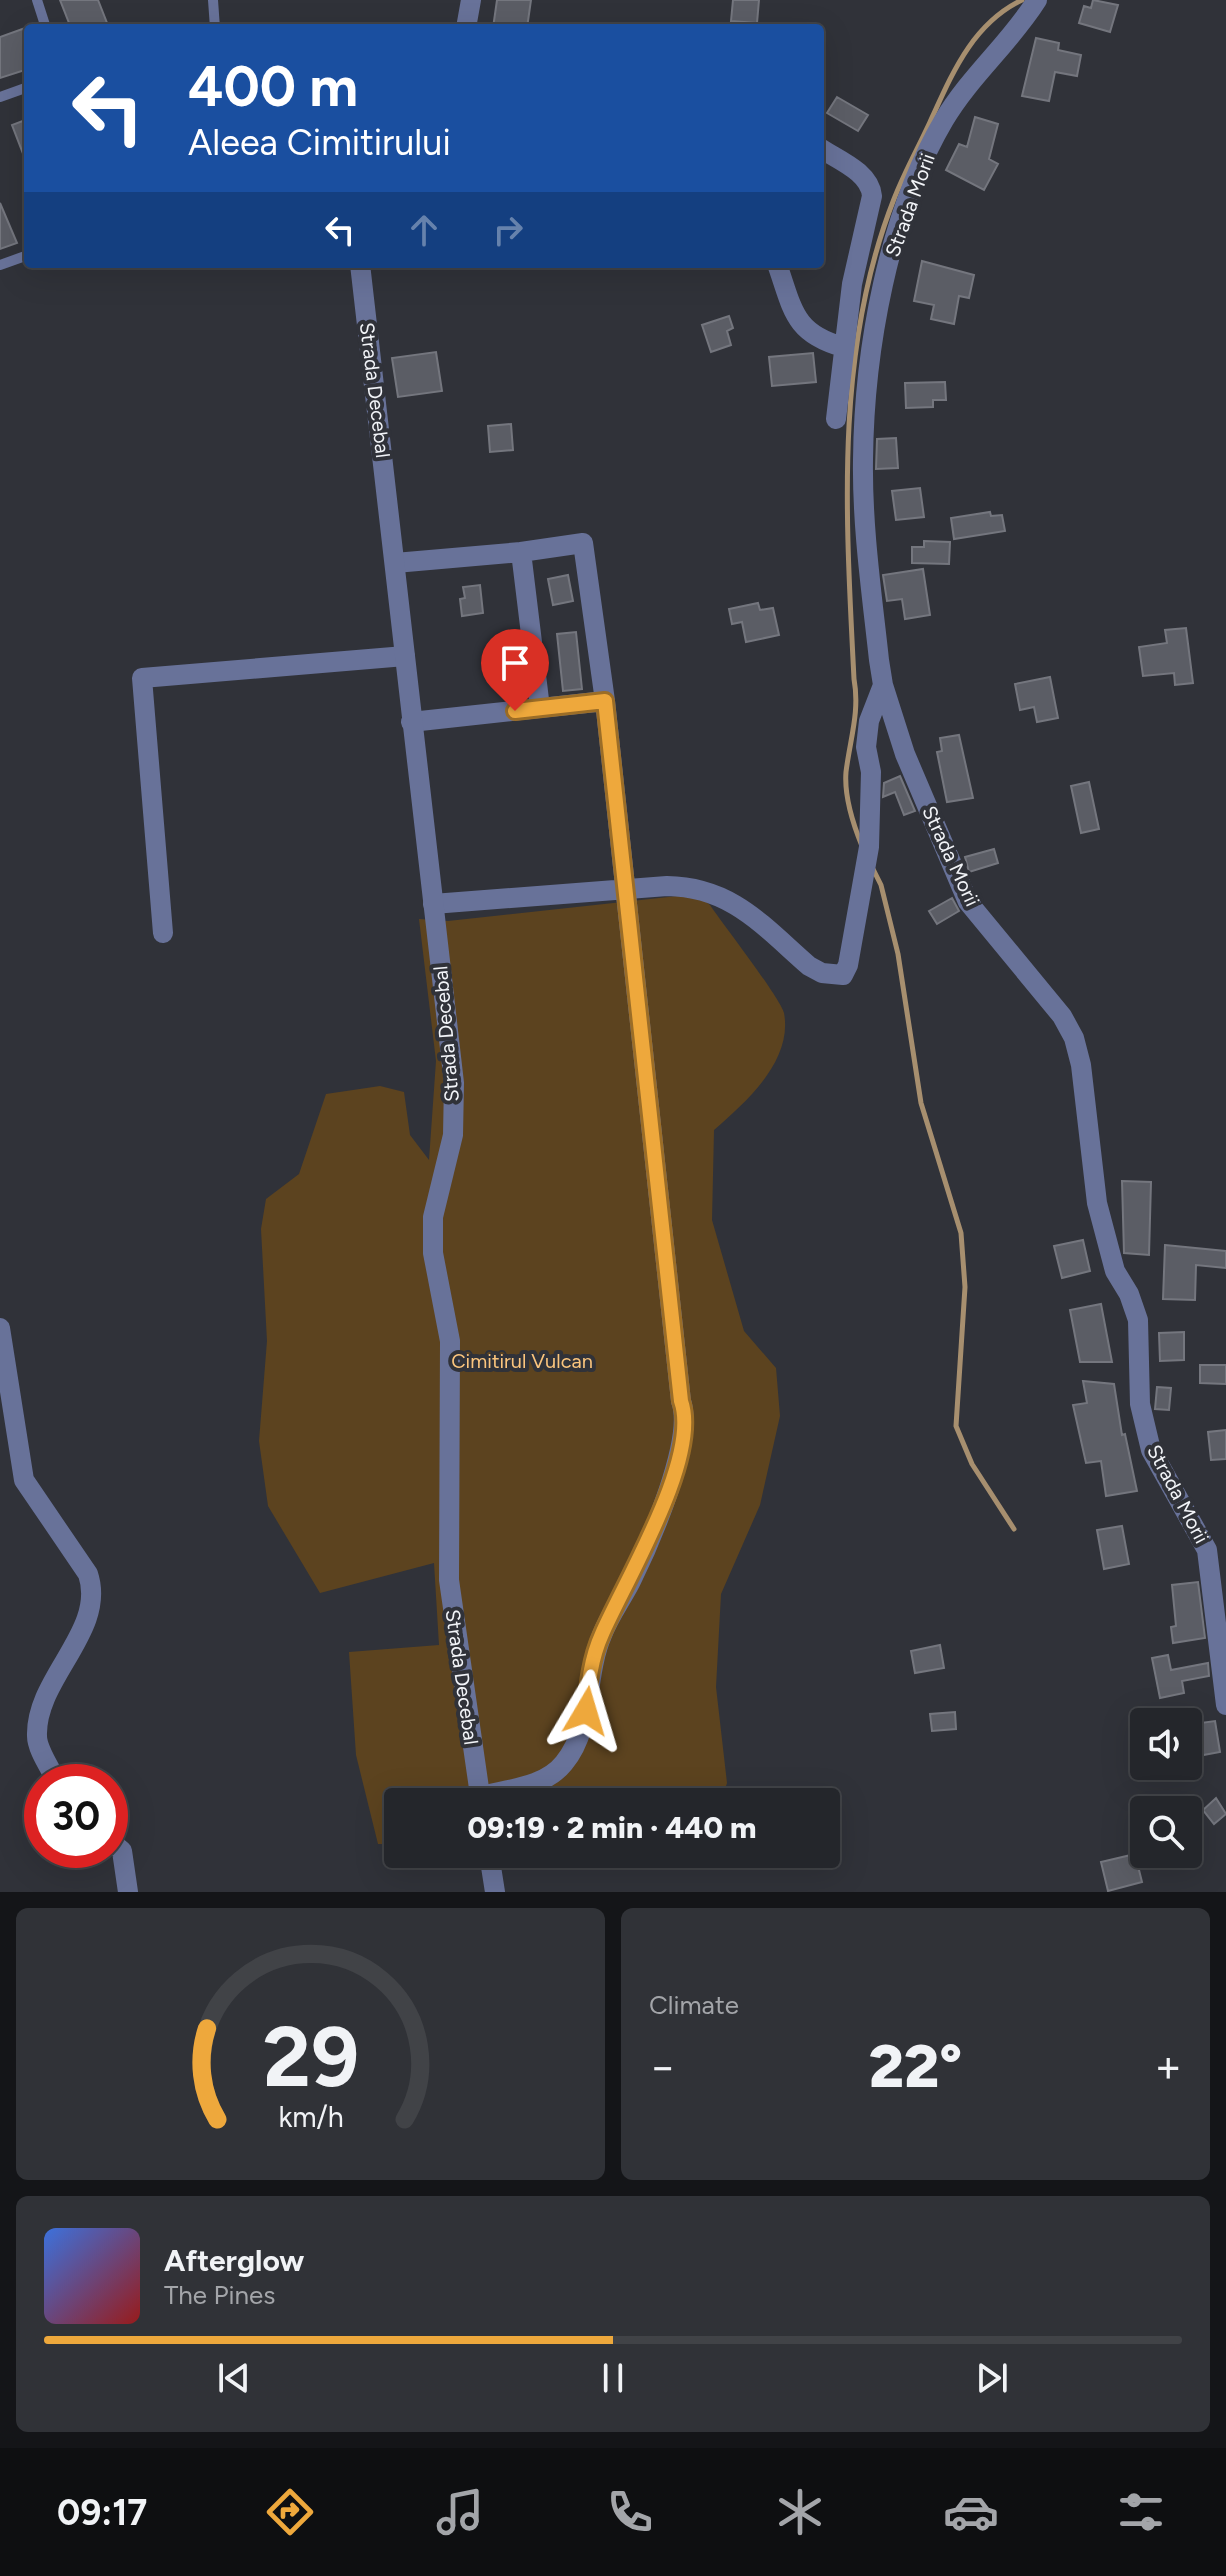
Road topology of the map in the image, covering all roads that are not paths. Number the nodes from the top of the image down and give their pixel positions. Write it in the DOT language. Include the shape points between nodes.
graph roads {
  1 [pos="37,0"];
  2 [pos="213,0"];
  3 [pos="471,0"];
  4 [pos="1036,1"];
  5 [pos="45,24"];
  6 [pos="215,24"];
  7 [pos="467,24"];
  8 [pos="24,88"];
  9 [pos="0,97"];
  10 [pos="824,151"];
  11 [pos="883,229"];
  12 [pos="24,256"];
  13 [pos="0,265"];
  14 [pos="360,268"];
  15 [pos="778,268"];
  16 [pos="843,347"];
  17 [pos="836,419"];
  18 [pos="521,552"];
  19 [pos="395,563"];
  20 [pos="405,656"];
  21 [pos="883,685"];
  22 [pos="605,701"];
  23 [pos="540,708"];
  24 [pos="411,722"];
  25 [pos="626,889"];
  26 [pos="433,904"];
  27 [pos="163,933"];
  28 [pos="0,1328"];
  29 [pos="1226,1705"];
  30 [pos="48,1764"];
  31 [pos="479,1788"];
  32 [pos="520,1788"];
  33 [pos="124,1868"];
  34 [pos="491,1868"];
  35 [pos="128,1892"];
  36 [pos="495,1892"];
  1 -- 5 [label="lane"];
  2 -- 6 [label="lane"];
  3 -- 7 [label="street"];
  4 -- 11 [label="street, Strada Morii" via="965,88"];
  8 -- 9 [label="lane"];
  10 -- 11 [label="street" via="863,176"];
  11 -- 16 [label="street"];
  11 -- 21 [label="street, Strada Morii" via="862,461"];
  12 -- 13 [label="lane"];
  14 -- 19 [label="street, Strada Decebal"];
  15 -- 16 [label="street" via="806,332"];
  16 -- 17 [label="street"];
  18 -- 19 [label="street"];
  18 -- 22 [label="street" via="583,543"];
  18 -- 23 [label="street"];
  19 -- 20 [label="street, Strada Decebal"];
  20 -- 24 [label="street, Strada Decebal"];
  20 -- 27 [label="street" via="142,678"];
  21 -- 25 [label="street" via="869,721 869,847 843,975 809,966 712,891 685,886"];
  21 -- 29 [label="street, Strada Morii" via="905,754 968,902 1062,1016 1074,1038 1097,1203 1115,1271 1138,1320 1140,1404 1151,1450 1207,1550"];
  22 -- 23 [label="street"];
  22 -- 25 [label="street"];
  23 -- 24 [label="street"];
  24 -- 26 [label="street, Strada Decebal"];
  25 -- 26 [label="street"];
  25 -- 32 [label="street" via="685,1413 683,1442 633,1577 601,1635 574,1748 544,1781"];
  26 -- 31 [label="street, Strada Decebal" via="454,1083 453,1135 433,1217 433,1253 450,1341 449,1580"];
  28 -- 30 [label="street" via="24,1480 93,1588 91,1610 41,1704 36,1739"];
  33 -- 35 [label="street"];
  34 -- 36 [label="street"];
}
